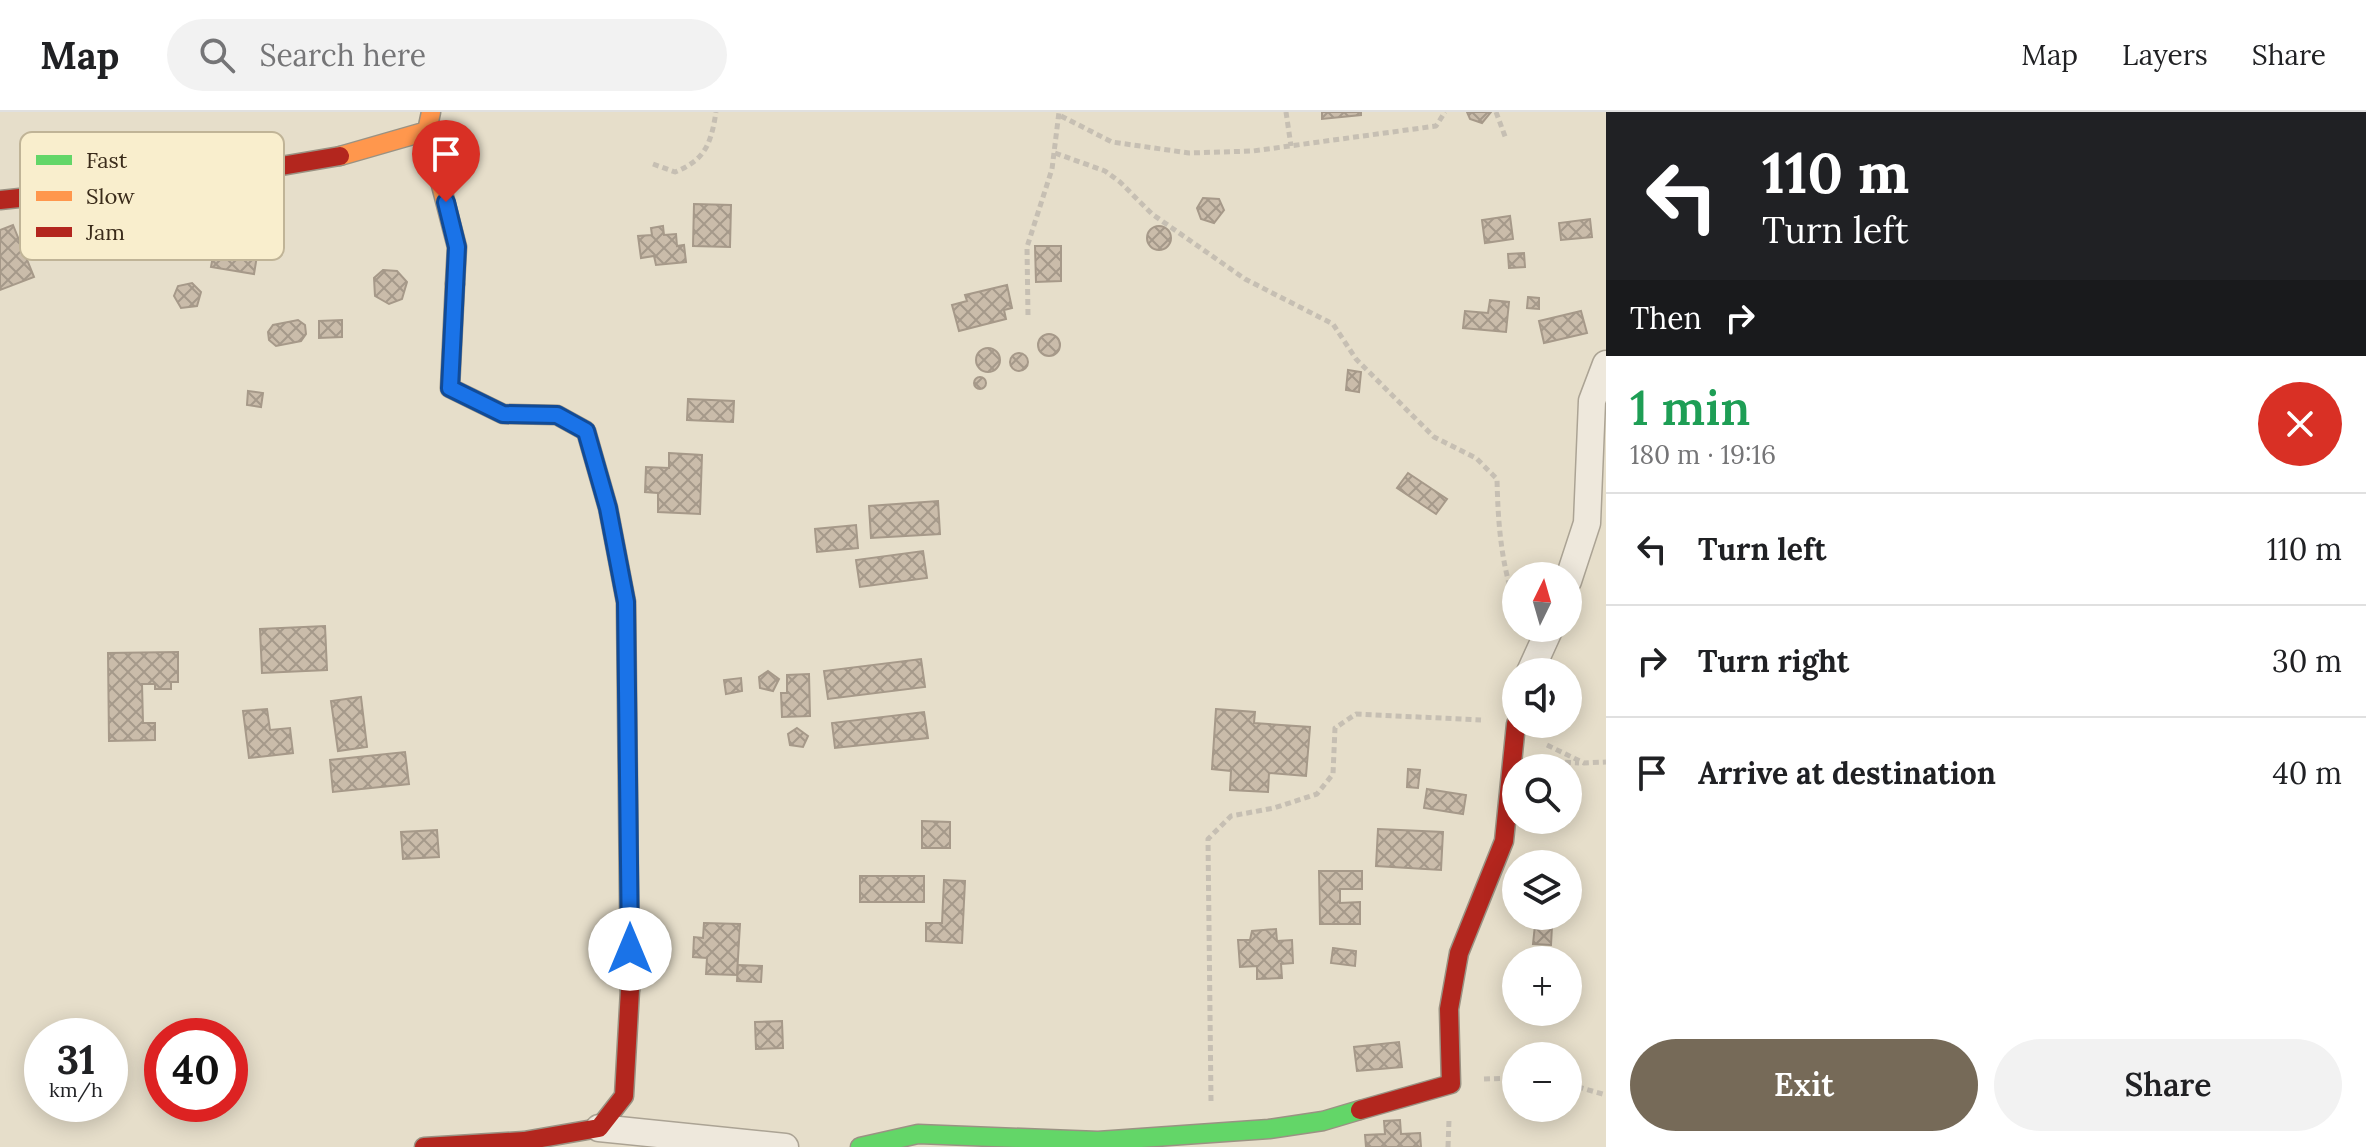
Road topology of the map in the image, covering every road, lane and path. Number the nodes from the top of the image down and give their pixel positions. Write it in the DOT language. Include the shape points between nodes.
graph roads {
  1 [pos="431,112"];
  2 [pos="716,112"];
  3 [pos="1286,112"];
  4 [pos="1445,112"];
  5 [pos="1496,112"];
  6 [pos="1060,114"];
  7 [pos="427,131"];
  8 [pos="1506,139"];
  9 [pos="1291,146"];
  10 [pos="1055,153"];
  11 [pos="653,164"];
  12 [pos="284,167"];
  13 [pos="20,197"];
  14 [pos="0,200"];
  15 [pos="1028,315"];
  16 [pos="1606,364"];
  17 [pos="1503,562"];
  18 [pos="1574,562"];
  19 [pos="1502,723"];
  20 [pos="1515,738"];
  21 [pos="1537,738"];
  22 [pos="1606,762"];
  23 [pos="1582,1088"];
  24 [pos="1606,1095"];
  25 [pos="599,1128"];
  26 [pos="1211,1134"];
  27 [pos="424,1147"];
  28 [pos="785,1147"];
  29 [pos="860,1147"];
  1 -- 7 [label="street"];
  2 -- 11 [label="path" via="713,134 697,163 675,172"];
  3 -- 9 [label="path"];
  4 -- 9 [label="path" via="1436,126"];
  5 -- 8 [label="path"];
  6 -- 9 [label="path" via="1112,142 1189,153"];
  6 -- 10 [label="path"];
  7 -- 12 [label="street" via="374,151"];
  7 -- 25 [label="street" via="457,247 450,388 503,414 557,415 586,431 626,602 630,1009 624,1096"];
  10 -- 15 [label="path" via="1027,247"];
  10 -- 17 [label="path" via="1105,171 1152,214 1245,279 1333,324 1356,359 1434,437 1476,458 1497,479"];
  13 -- 14 [label="street"];
  16 -- 18 [label="street" via="1592,401 1587,523"];
  19 -- 26 [label="path" via="1356,714 1335,728 1333,774 1317,794 1231,816 1208,839"];
  20 -- 26 [label="street" via="1504,841 1459,953 1449,1009 1451,1084 1323,1121"];
  21 -- 22 [label="path" via="1584,763"];
  23 -- 24 [label="path"];
  25 -- 27 [label="street" via="524,1141"];
  25 -- 28 [label="street"];
  26 -- 29 [label="street" via="1098,1141 918,1134"];
}
